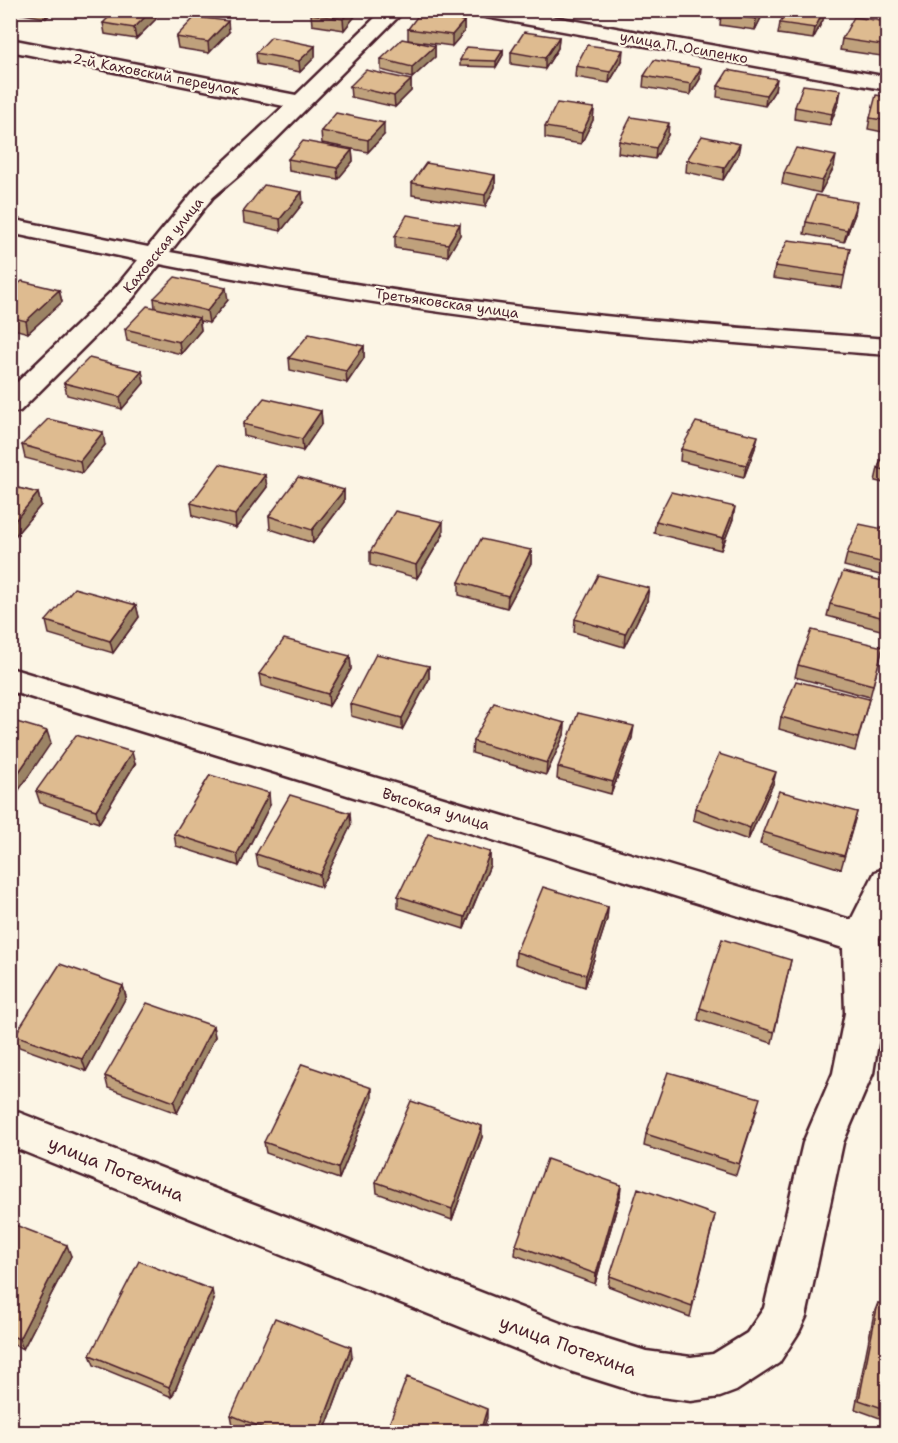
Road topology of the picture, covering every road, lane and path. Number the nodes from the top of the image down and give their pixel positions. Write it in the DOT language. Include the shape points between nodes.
graph roads {
  1 [pos="394,10"];
  2 [pos="480,10"];
  3 [pos="10,45"];
  4 [pos="888,84"];
  5 [pos="301,103"];
  6 [pos="10,226"];
  7 [pos="153,257"];
  8 [pos="888,346"];
  9 [pos="10,405"];
  10 [pos="10,679"];
  11 [pos="888,882"];
  12 [pos="861,938"];
  13 [pos="10,1127"];
  1 -- 5 [label="street, Каховская улица"];
  2 -- 4 [label="street, улица П. Осипенко"];
  3 -- 5 [label="street, 2-й Каховский переулок"];
  5 -- 7 [label="street, Каховская улица" via="205,192"];
  6 -- 7 [label="street, Третьяковская улица"];
  7 -- 8 [label="street, Третьяковская улица" via="432,303 659,328"];
  7 -- 9 [label="street, Каховская улица" via="124,293"];
  10 -- 12 [label="street, Высокая улица"];
  11 -- 12 [label="street"];
  12 -- 13 [label="street, улица Потехина" via="864,1013 853,1072 823,1143 784,1317 763,1348 720,1375 691,1379 646,1373 573,1350"];
}
